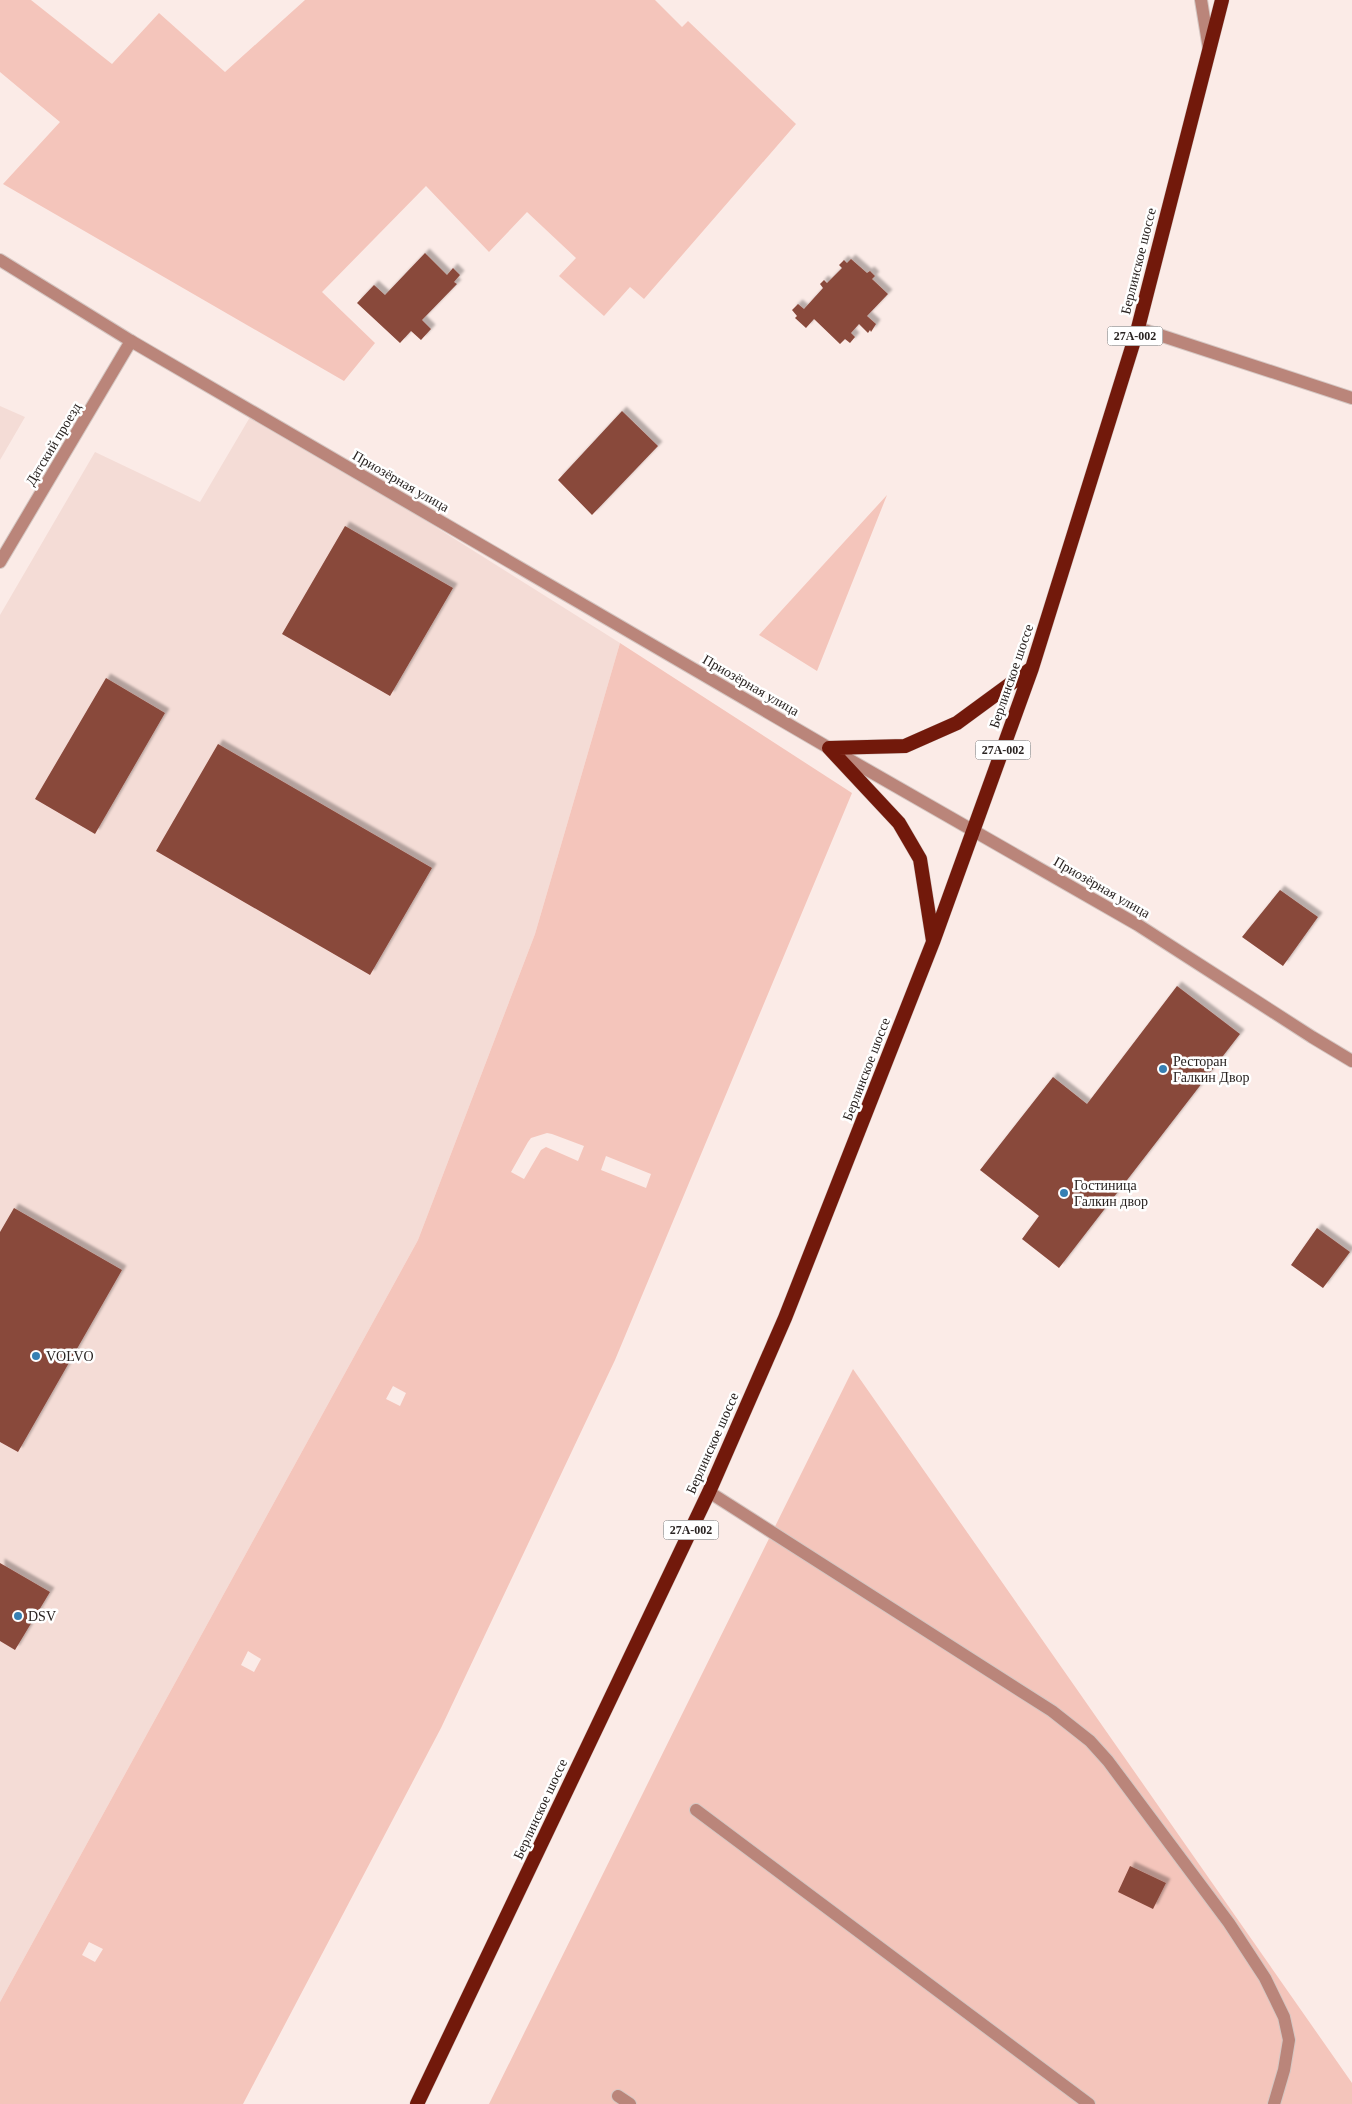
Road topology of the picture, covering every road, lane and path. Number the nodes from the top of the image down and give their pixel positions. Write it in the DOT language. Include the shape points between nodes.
graph roads {
  1 [pos="1201,0"];
  2 [pos="1222,0"];
  3 [pos="1209,49"];
  4 [pos="0,260"];
  5 [pos="1138,328"];
  6 [pos="131,341"];
  7 [pos="1352,398"];
  8 [pos="0,562"];
  9 [pos="1032,668"];
  10 [pos="829,748"];
  11 [pos="974,832"];
  12 [pos="933,942"];
  13 [pos="1352,1061"];
  14 [pos="709,1492"];
  15 [pos="696,1810"];
  16 [pos="618,2096"];
  17 [pos="417,2104"];
  18 [pos="630,2104"];
  19 [pos="1089,2104"];
  20 [pos="1274,2104"];
  1 -- 3 [label="street"];
  2 -- 3 [label="highway, Берлинское шоссе / 27А-002"];
  3 -- 5 [label="highway, Берлинское шоссе / 27А-002"];
  4 -- 6 [label="street, Приозёрная улица"];
  5 -- 7 [label="street"];
  5 -- 9 [label="highway, Берлинское шоссе / 27А-002"];
  6 -- 8 [label="street, Датский проезд"];
  6 -- 10 [label="street, Приозёрная улица"];
  9 -- 10 [label="highway" via="957,723 905,746"];
  9 -- 11 [label="highway, Берлинское шоссе / 27А-002"];
  10 -- 11 [label="street, Приозёрная улица"];
  10 -- 12 [label="highway" via="898,823 920,859"];
  11 -- 12 [label="highway, Берлинское шоссе / 27А-002"];
  11 -- 13 [label="street, Приозёрная улица" via="1138,925"];
  12 -- 14 [label="highway, Берлинское шоссе / 27А-002" via="785,1318"];
  14 -- 17 [label="highway, Берлинское шоссе / 27А-002"];
  14 -- 20 [label="street" via="1044,1706 1090,1741 1149,1814 1265,1978 1284,2017 1289,2040"];
  15 -- 19 [label="street"];
  16 -- 18 [label="street"];
}
